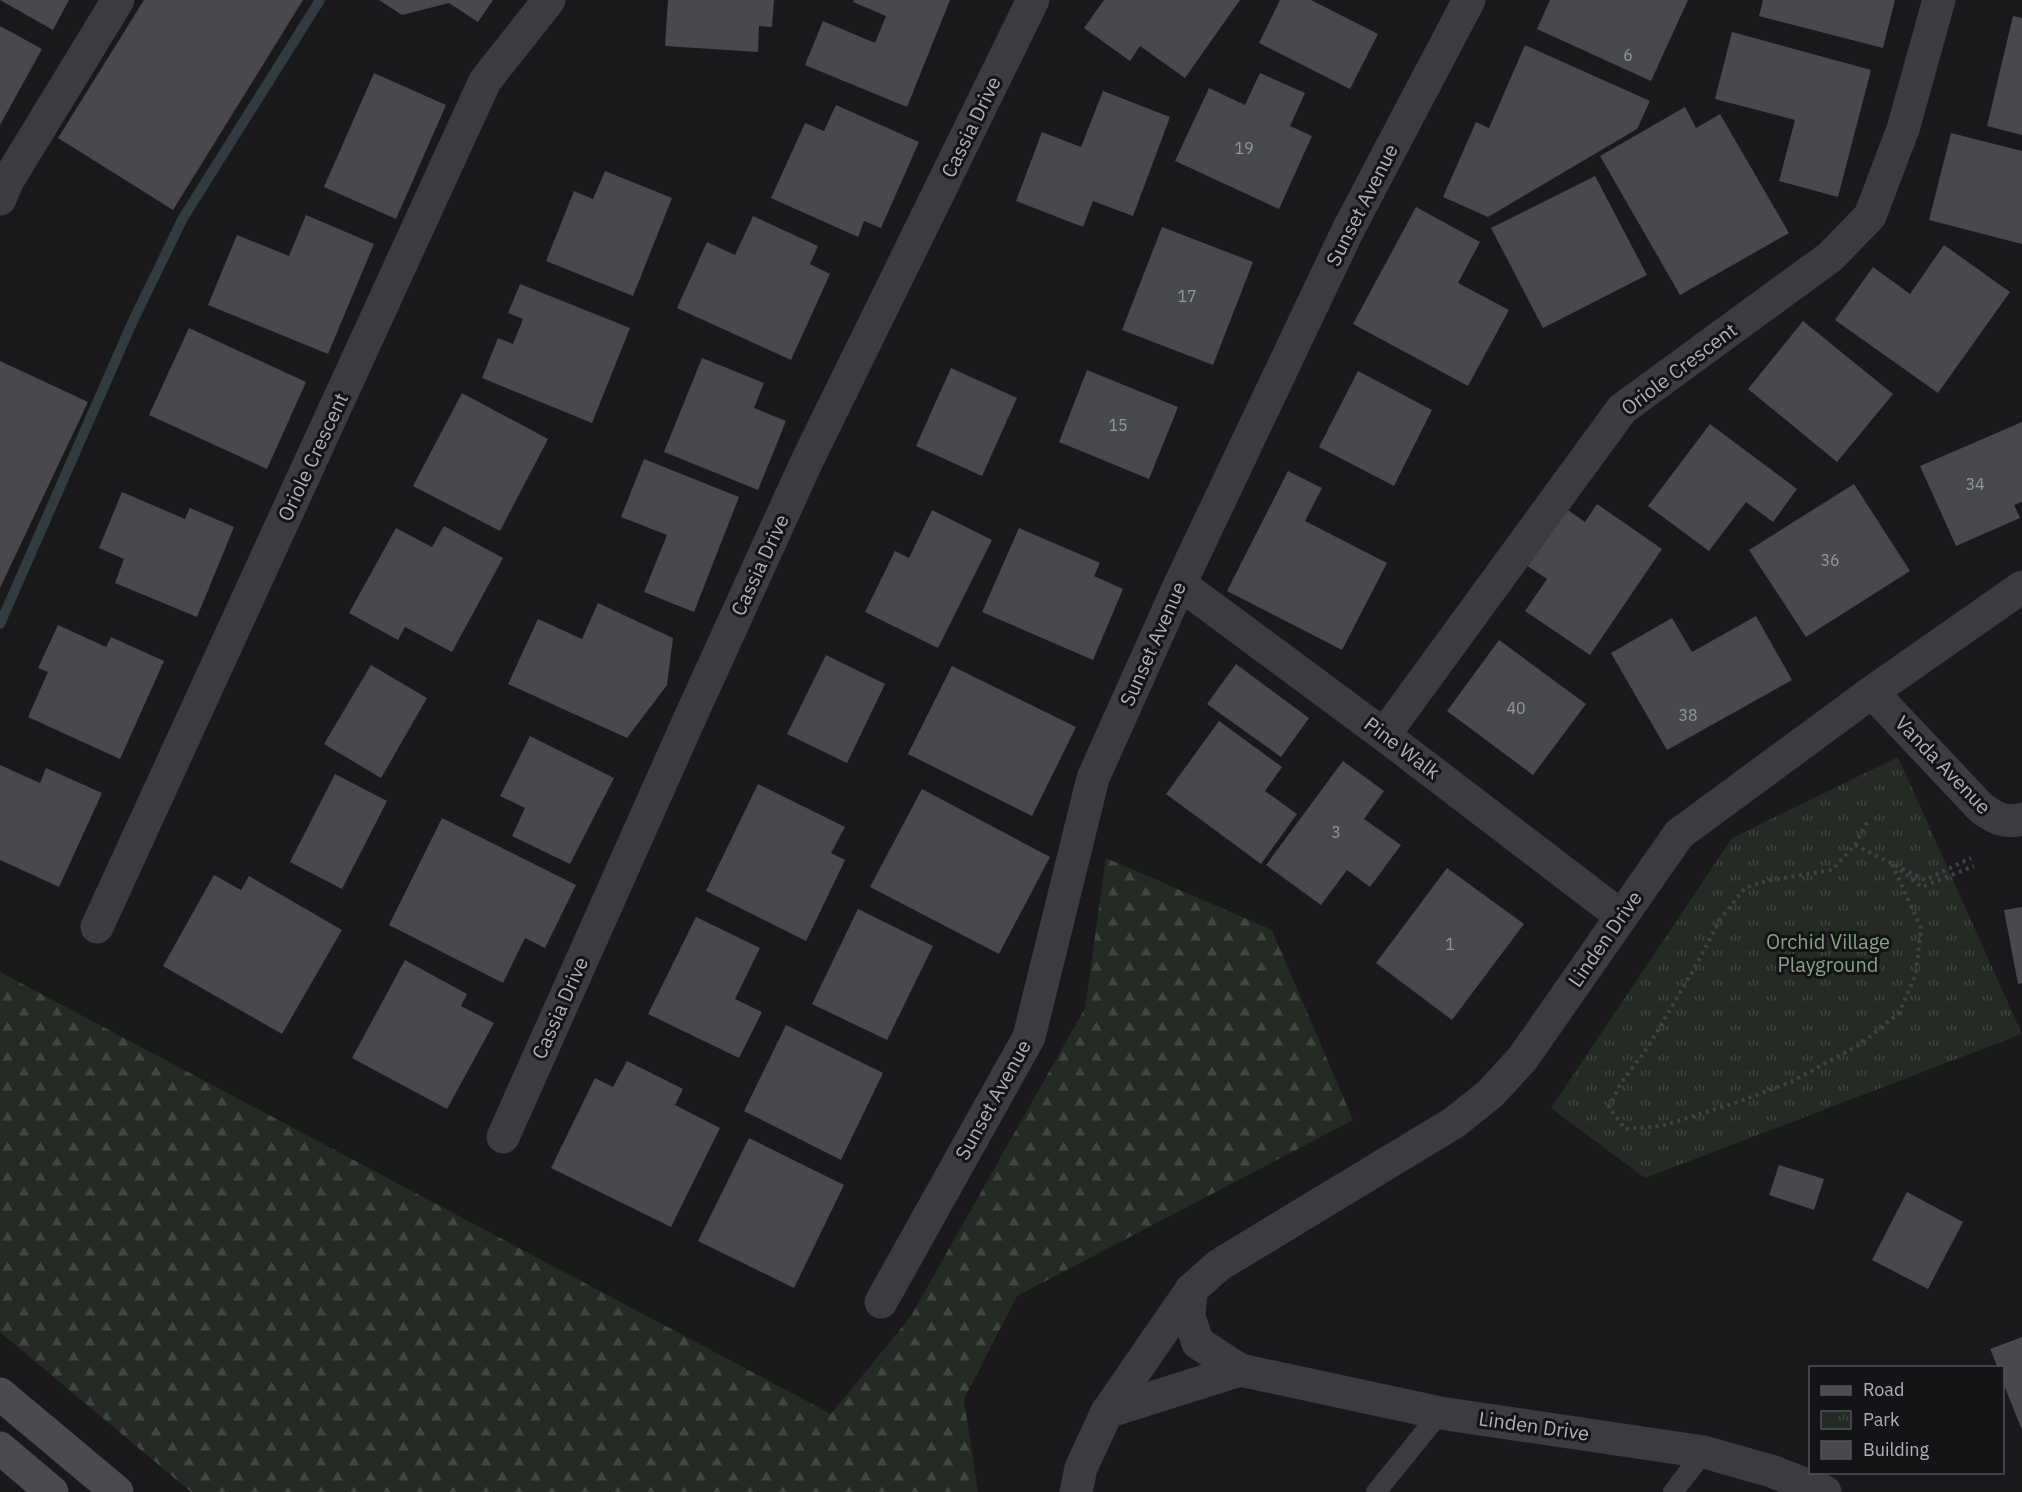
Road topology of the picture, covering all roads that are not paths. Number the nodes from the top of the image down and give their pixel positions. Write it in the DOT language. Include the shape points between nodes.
graph roads {
  1 [pos="118,0"];
  2 [pos="549,0"];
  3 [pos="1034,0"];
  4 [pos="1469,0"];
  5 [pos="1939,0"];
  6 [pos="0,199"];
  7 [pos="1180,584"];
  8 [pos="2022,587"];
  9 [pos="1872,692"];
  10 [pos="1384,735"];
  11 [pos="2022,819"];
  12 [pos="1621,916"];
  13 [pos="97,927"];
  14 [pos="503,1137"];
  15 [pos="1191,1290"];
  16 [pos="881,1302"];
  17 [pos="1240,1370"];
  18 [pos="0,1394"];
  19 [pos="1107,1412"];
  20 [pos="1440,1413"];
  21 [pos="0,1448"];
  22 [pos="1704,1452"];
  23 [pos="52,1492"];
  24 [pos="117,1492"];
  25 [pos="1076,1492"];
  26 [pos="1376,1492"];
  27 [pos="1672,1492"];
  28 [pos="1825,1492"];
  1 -- 6 [label="street"];
  2 -- 13 [label="street, Oriole Crescent" via="485,81"];
  3 -- 14 [label="street, Cassia Drive" via="807,461"];
  4 -- 7 [label="street, Sunset Avenue" via="1348,230"];
  5 -- 10 [label="street, Oriole Crescent" via="1903,129 1870,216 1830,257 1622,409"];
  7 -- 10 [label="street, Pine Walk"];
  7 -- 16 [label="street, Sunset Avenue" via="1093,778 1029,1036"];
  8 -- 9 [label="street, Linden Drive"];
  9 -- 11 [label="street, Vanda Avenue" via="1981,808 1995,818 2011,822"];
  9 -- 12 [label="street, Linden Drive" via="1679,834"];
  10 -- 12 [label="street, Pine Walk"];
  12 -- 15 [label="street, Linden Drive" via="1524,1058 1491,1093 1455,1122 1219,1265"];
  15 -- 17 [label="street, Linden Drive" via="1189,1317 1198,1343"];
  15 -- 19 [label="street, Linden Drive"];
  17 -- 19 [label="street, Linden Drive"];
  17 -- 20 [label="street, Linden Drive"];
  18 -- 24 [label="main road"];
  19 -- 25 [label="street, Linden Drive" via="1082,1468"];
  20 -- 22 [label="street, Linden Drive"];
  20 -- 26 [label="lane"];
  21 -- 23 [label="main road"];
  22 -- 27 [label="lane"];
  22 -- 28 [label="street, Linden Drive"];
}
